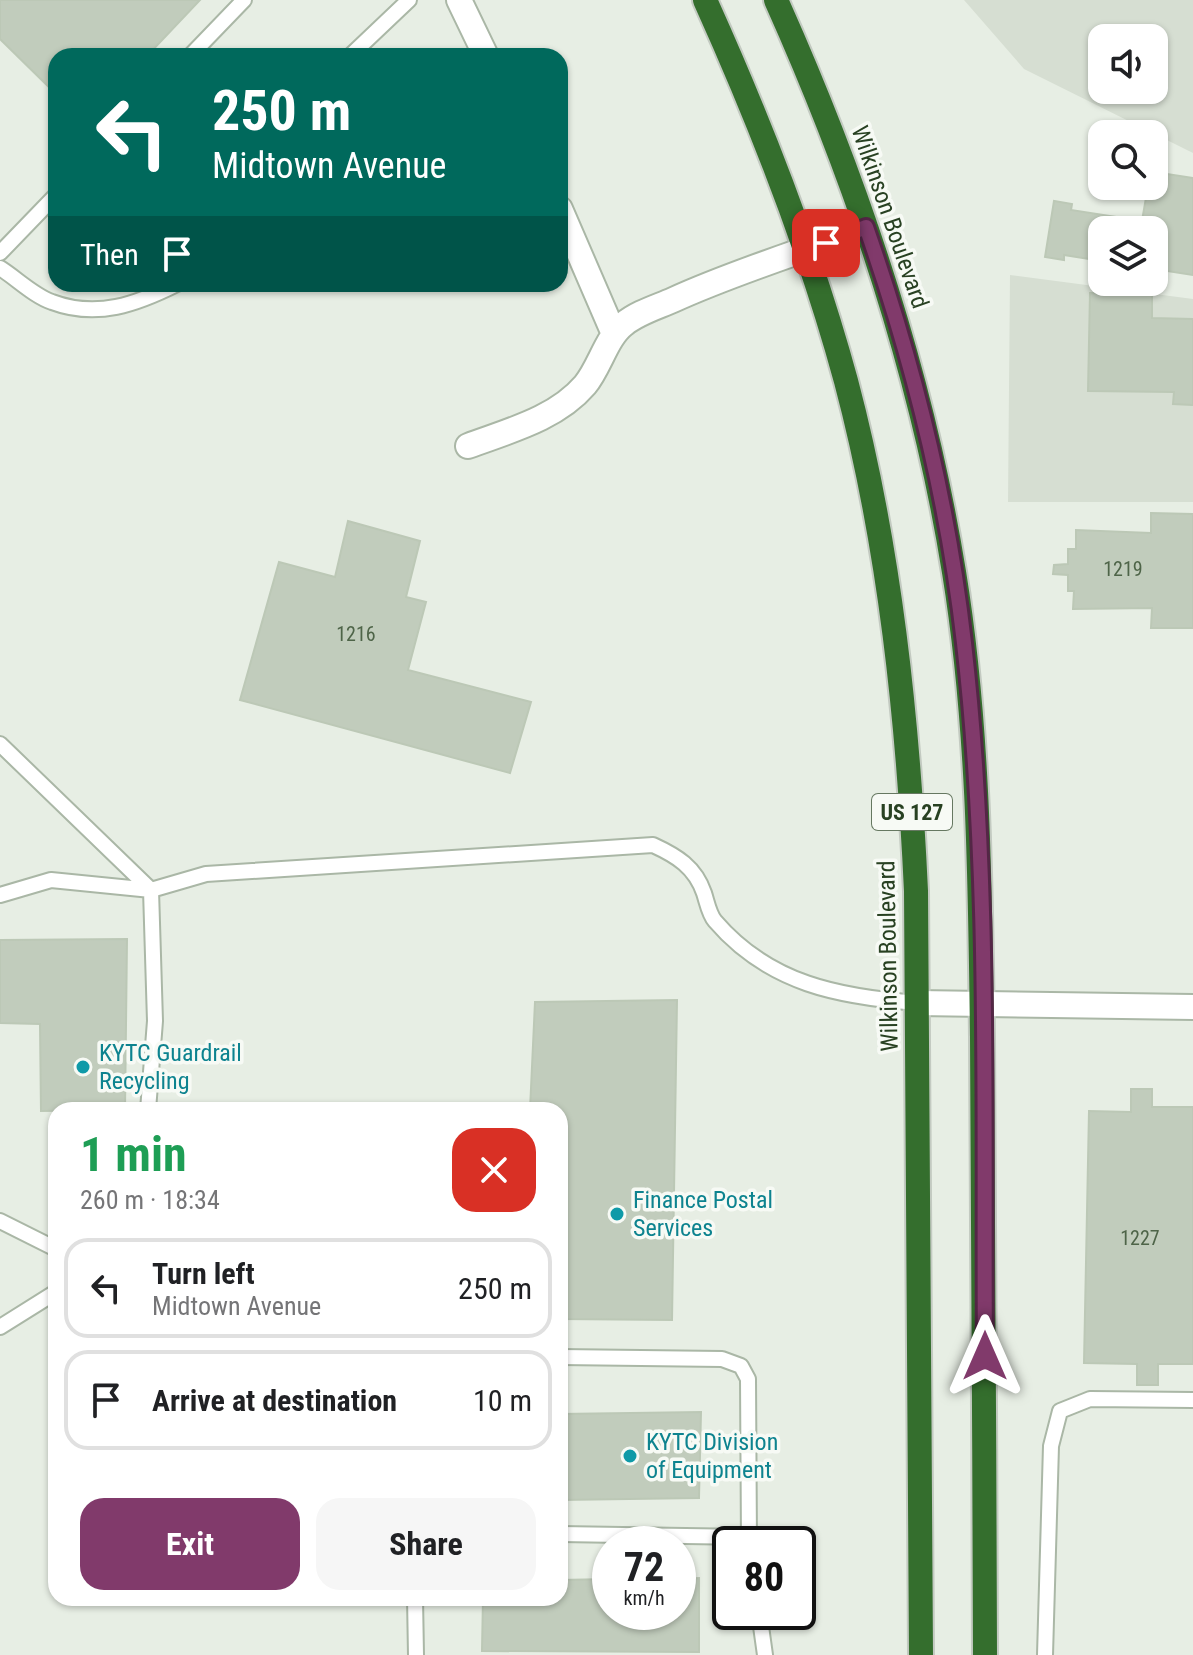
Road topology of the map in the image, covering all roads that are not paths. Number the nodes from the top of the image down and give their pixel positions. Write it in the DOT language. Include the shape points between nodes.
graph roads {
  1 [pos="244,0"];
  2 [pos="409,0"];
  3 [pos="459,0"];
  4 [pos="705,0"];
  5 [pos="776,0"];
  6 [pos="198,48"];
  7 [pos="358,48"];
  8 [pos="482,48"];
  9 [pos="48,203"];
  10 [pos="866,227"];
  11 [pos="568,228"];
  12 [pos="806,250"];
  13 [pos="0,253"];
  14 [pos="0,268"];
  15 [pos="160,292"];
  16 [pos="614,334"];
  17 [pos="468,446"];
  18 [pos="0,744"];
  19 [pos="151,890"];
  20 [pos="0,895"];
  21 [pos="918,1003"];
  22 [pos="981,1005"];
  23 [pos="1193,1007"];
  24 [pos="149,1102"];
  25 [pos="0,1221"];
  26 [pos="48,1245"];
  27 [pos="48,1297"];
  28 [pos="0,1327"];
  29 [pos="568,1357"];
  30 [pos="1193,1400"];
  31 [pos="749,1526"];
  32 [pos="568,1534"];
  33 [pos="712,1540"];
  34 [pos="415,1606"];
  35 [pos="762,1630"];
  36 [pos="416,1655"];
  37 [pos="765,1655"];
  38 [pos="921,1655"];
  39 [pos="985,1655"];
  40 [pos="1045,1655"];
  1 -- 6 [label="lane"];
  2 -- 7 [label="lane"];
  3 -- 8 [label="street"];
  4 -- 12 [label="highway, Wilkinson Boulevard / US 127" via="768,145"];
  5 -- 10 [label="highway, Wilkinson Boulevard / US 127"];
  9 -- 13 [label="lane"];
  10 -- 12 [label="street"];
  10 -- 22 [label="highway, Wilkinson Boulevard / US 127" via="911,373 955,576 976,783"];
  11 -- 16 [label="street"];
  12 -- 16 [label="street" via="701,287 634,318"];
  12 -- 21 [label="highway, Wilkinson Boulevard / US 127" via="862,451 894,634 912,805"];
  14 -- 15 [label="lane" via="51,302 94,310 133,305"];
  16 -- 17 [label="street" via="584,386 563,405"];
  18 -- 19 [label="lane"];
  19 -- 20 [label="lane" via="51,880"];
  19 -- 21 [label="lane" via="206,874 653,845 697,874 712,919 780,975 865,1000"];
  19 -- 24 [label="lane" via="155,1021"];
  21 -- 22 [label="street"];
  21 -- 38 [label="highway, Wilkinson Boulevard / US 127"];
  22 -- 23 [label="street"];
  22 -- 39 [label="highway, Wilkinson Boulevard / US 127"];
  25 -- 26 [label="lane"];
  27 -- 28 [label="lane"];
  29 -- 31 [label="lane" via="722,1359 741,1366 748,1379"];
  30 -- 40 [label="lane" via="1090,1399 1060,1411 1051,1446"];
  32 -- 33 [label="lane"];
  34 -- 36 [label="lane"];
  35 -- 37 [label="lane"];
}
